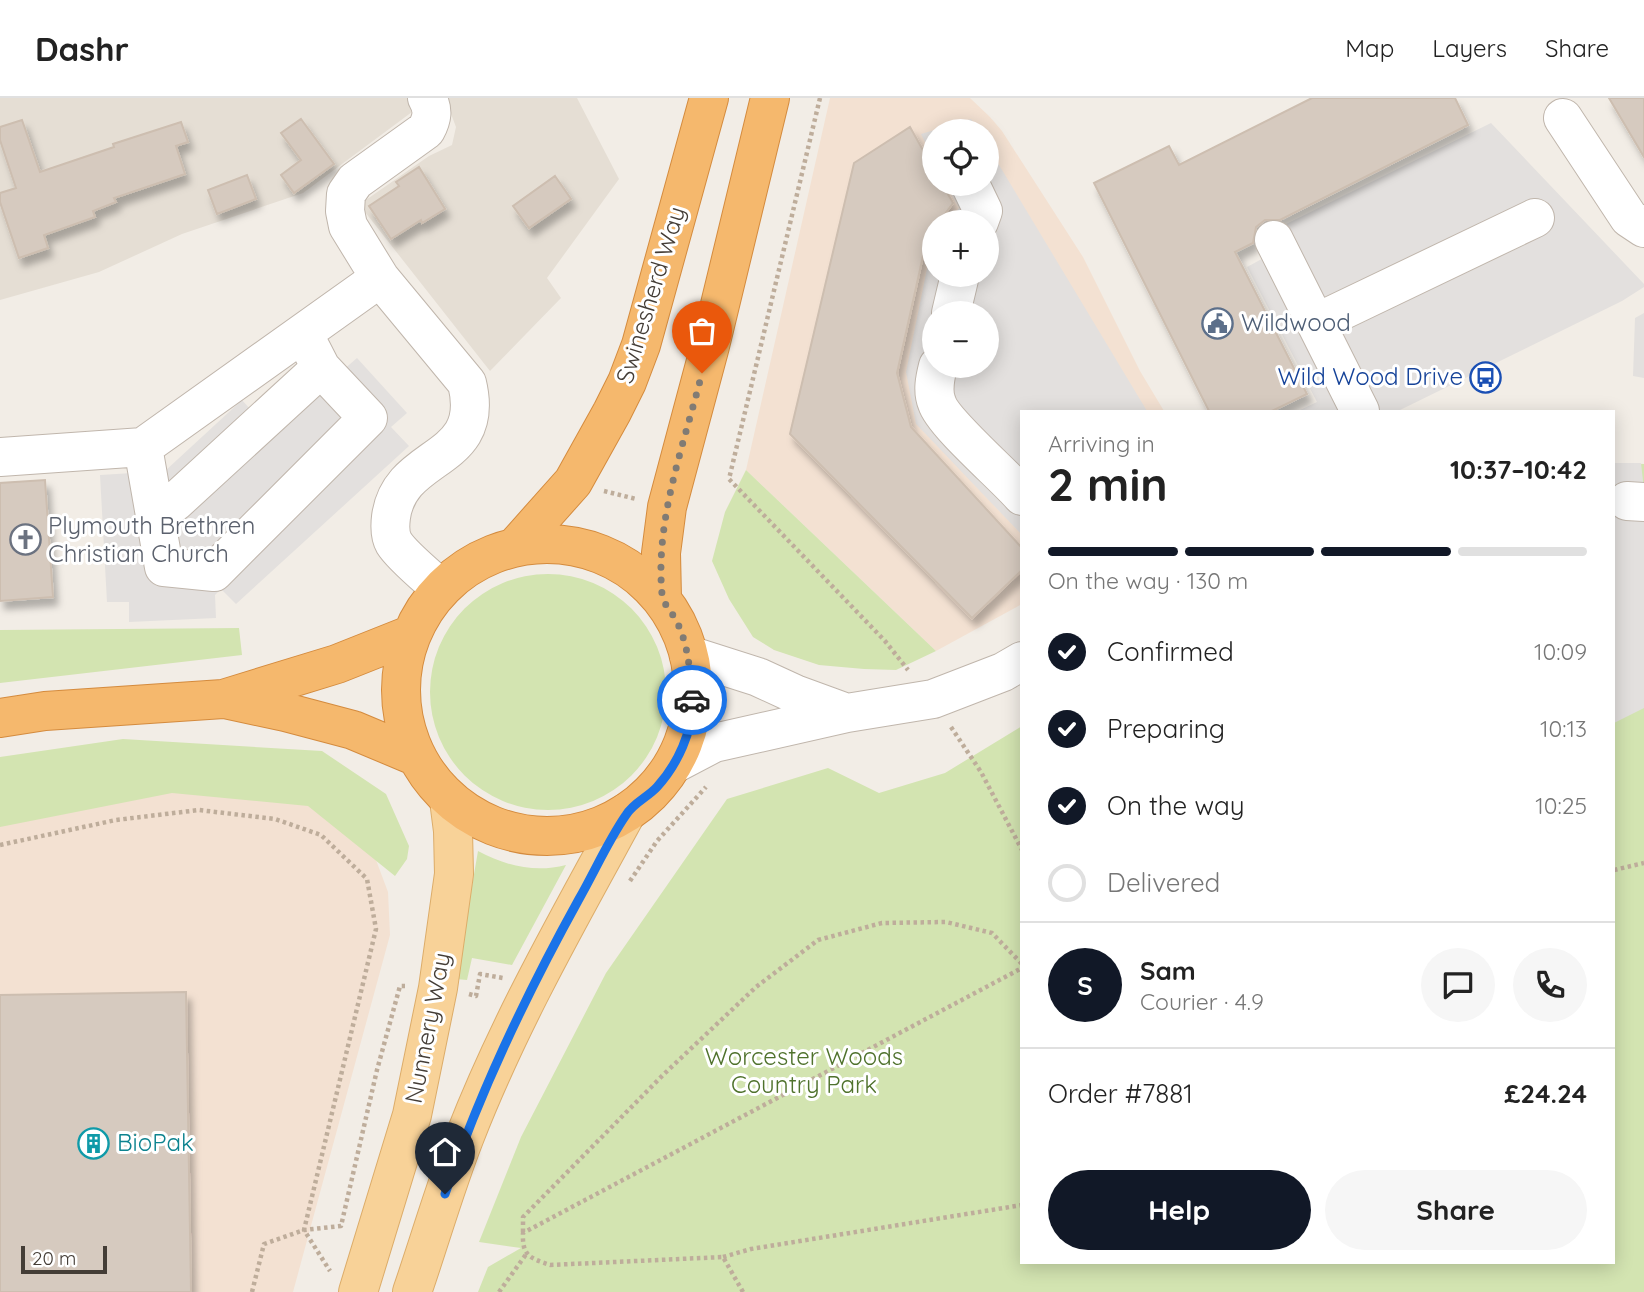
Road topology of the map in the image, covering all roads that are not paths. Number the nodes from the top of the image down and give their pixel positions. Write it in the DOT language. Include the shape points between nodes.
graph roads {
  1 [pos="427,98"];
  2 [pos="698,98"];
  3 [pos="709,98"];
  4 [pos="771,98"];
  5 [pos="1563,118"];
  6 [pos="1535,218"];
  7 [pos="1644,229"];
  8 [pos="1275,240"];
  9 [pos="380,278"];
  10 [pos="1316,323"];
  11 [pos="303,332"];
  12 [pos="641,345"];
  13 [pos="321,368"];
  14 [pos="935,378"];
  15 [pos="1360,410"];
  16 [pos="143,447"];
  17 [pos="0,457"];
  18 [pos="1020,494"];
  19 [pos="154,510"];
  20 [pos="516,546"];
  21 [pos="440,588"];
  22 [pos="662,598"];
  23 [pos="411,635"];
  24 [pos="689,655"];
  25 [pos="1020,662"];
  26 [pos="223,699"];
  27 [pos="847,713"];
  28 [pos="0,718"];
  29 [pos="415,756"];
  30 [pos="674,764"];
  31 [pos="449,800"];
  32 [pos="627,812"];
  33 [pos="348,1287"];
  34 [pos="412,1292"];
  1 -- 9 [label="street" via="432,119 426,130 355,181 346,194 348,226"];
  2 -- 12 [label="highway"];
  3 -- 12 [label="highway, Swinesherd Way"];
  4 -- 22 [label="highway" via="667,508"];
  5 -- 7 [label="street" via="1629,218"];
  6 -- 10 [label="street"];
  8 -- 10 [label="street"];
  9 -- 11 [label="street"];
  9 -- 21 [label="street" via="467,383 471,401 462,438 405,482 393,507 394,543"];
  10 -- 15 [label="street"];
  11 -- 13 [label="street"];
  11 -- 16 [label="street"];
  12 -- 20 [label="highway, Swinesherd Way" via="627,382 573,482"];
  13 -- 19 [label="street" via="175,502"];
  13 -- 19 [label="street" via="368,418 214,572 164,567"];
  14 -- 18 [label="street" via="937,405"];
  16 -- 17 [label="street"];
  16 -- 19 [label="street"];
  20 -- 21 [label="highway" via="491,554"];
  20 -- 22 [label="highway" via="592,550 628,566"];
  21 -- 23 [label="highway"];
  22 -- 24 [label="highway"];
  23 -- 26 [label="highway" via="337,664"];
  23 -- 29 [label="highway" via="401,673 401,712"];
  24 -- 27 [label="street"];
  24 -- 30 [label="highway" via="692,707 688,732"];
  25 -- 27 [label="street" via="947,714"];
  26 -- 28 [label="highway"];
  26 -- 29 [label="highway" via="353,730"];
  27 -- 30 [label="street" via="714,743"];
  29 -- 31 [label="highway"];
  30 -- 32 [label="highway" via="656,788"];
  31 -- 32 [label="highway" via="481,821 517,834 555,836 593,829"];
  31 -- 33 [label="main road, Nunnery Way" via="454,874 438,988 412,1115"];
  32 -- 34 [label="main road" via="510,1031 465,1136"];
}
